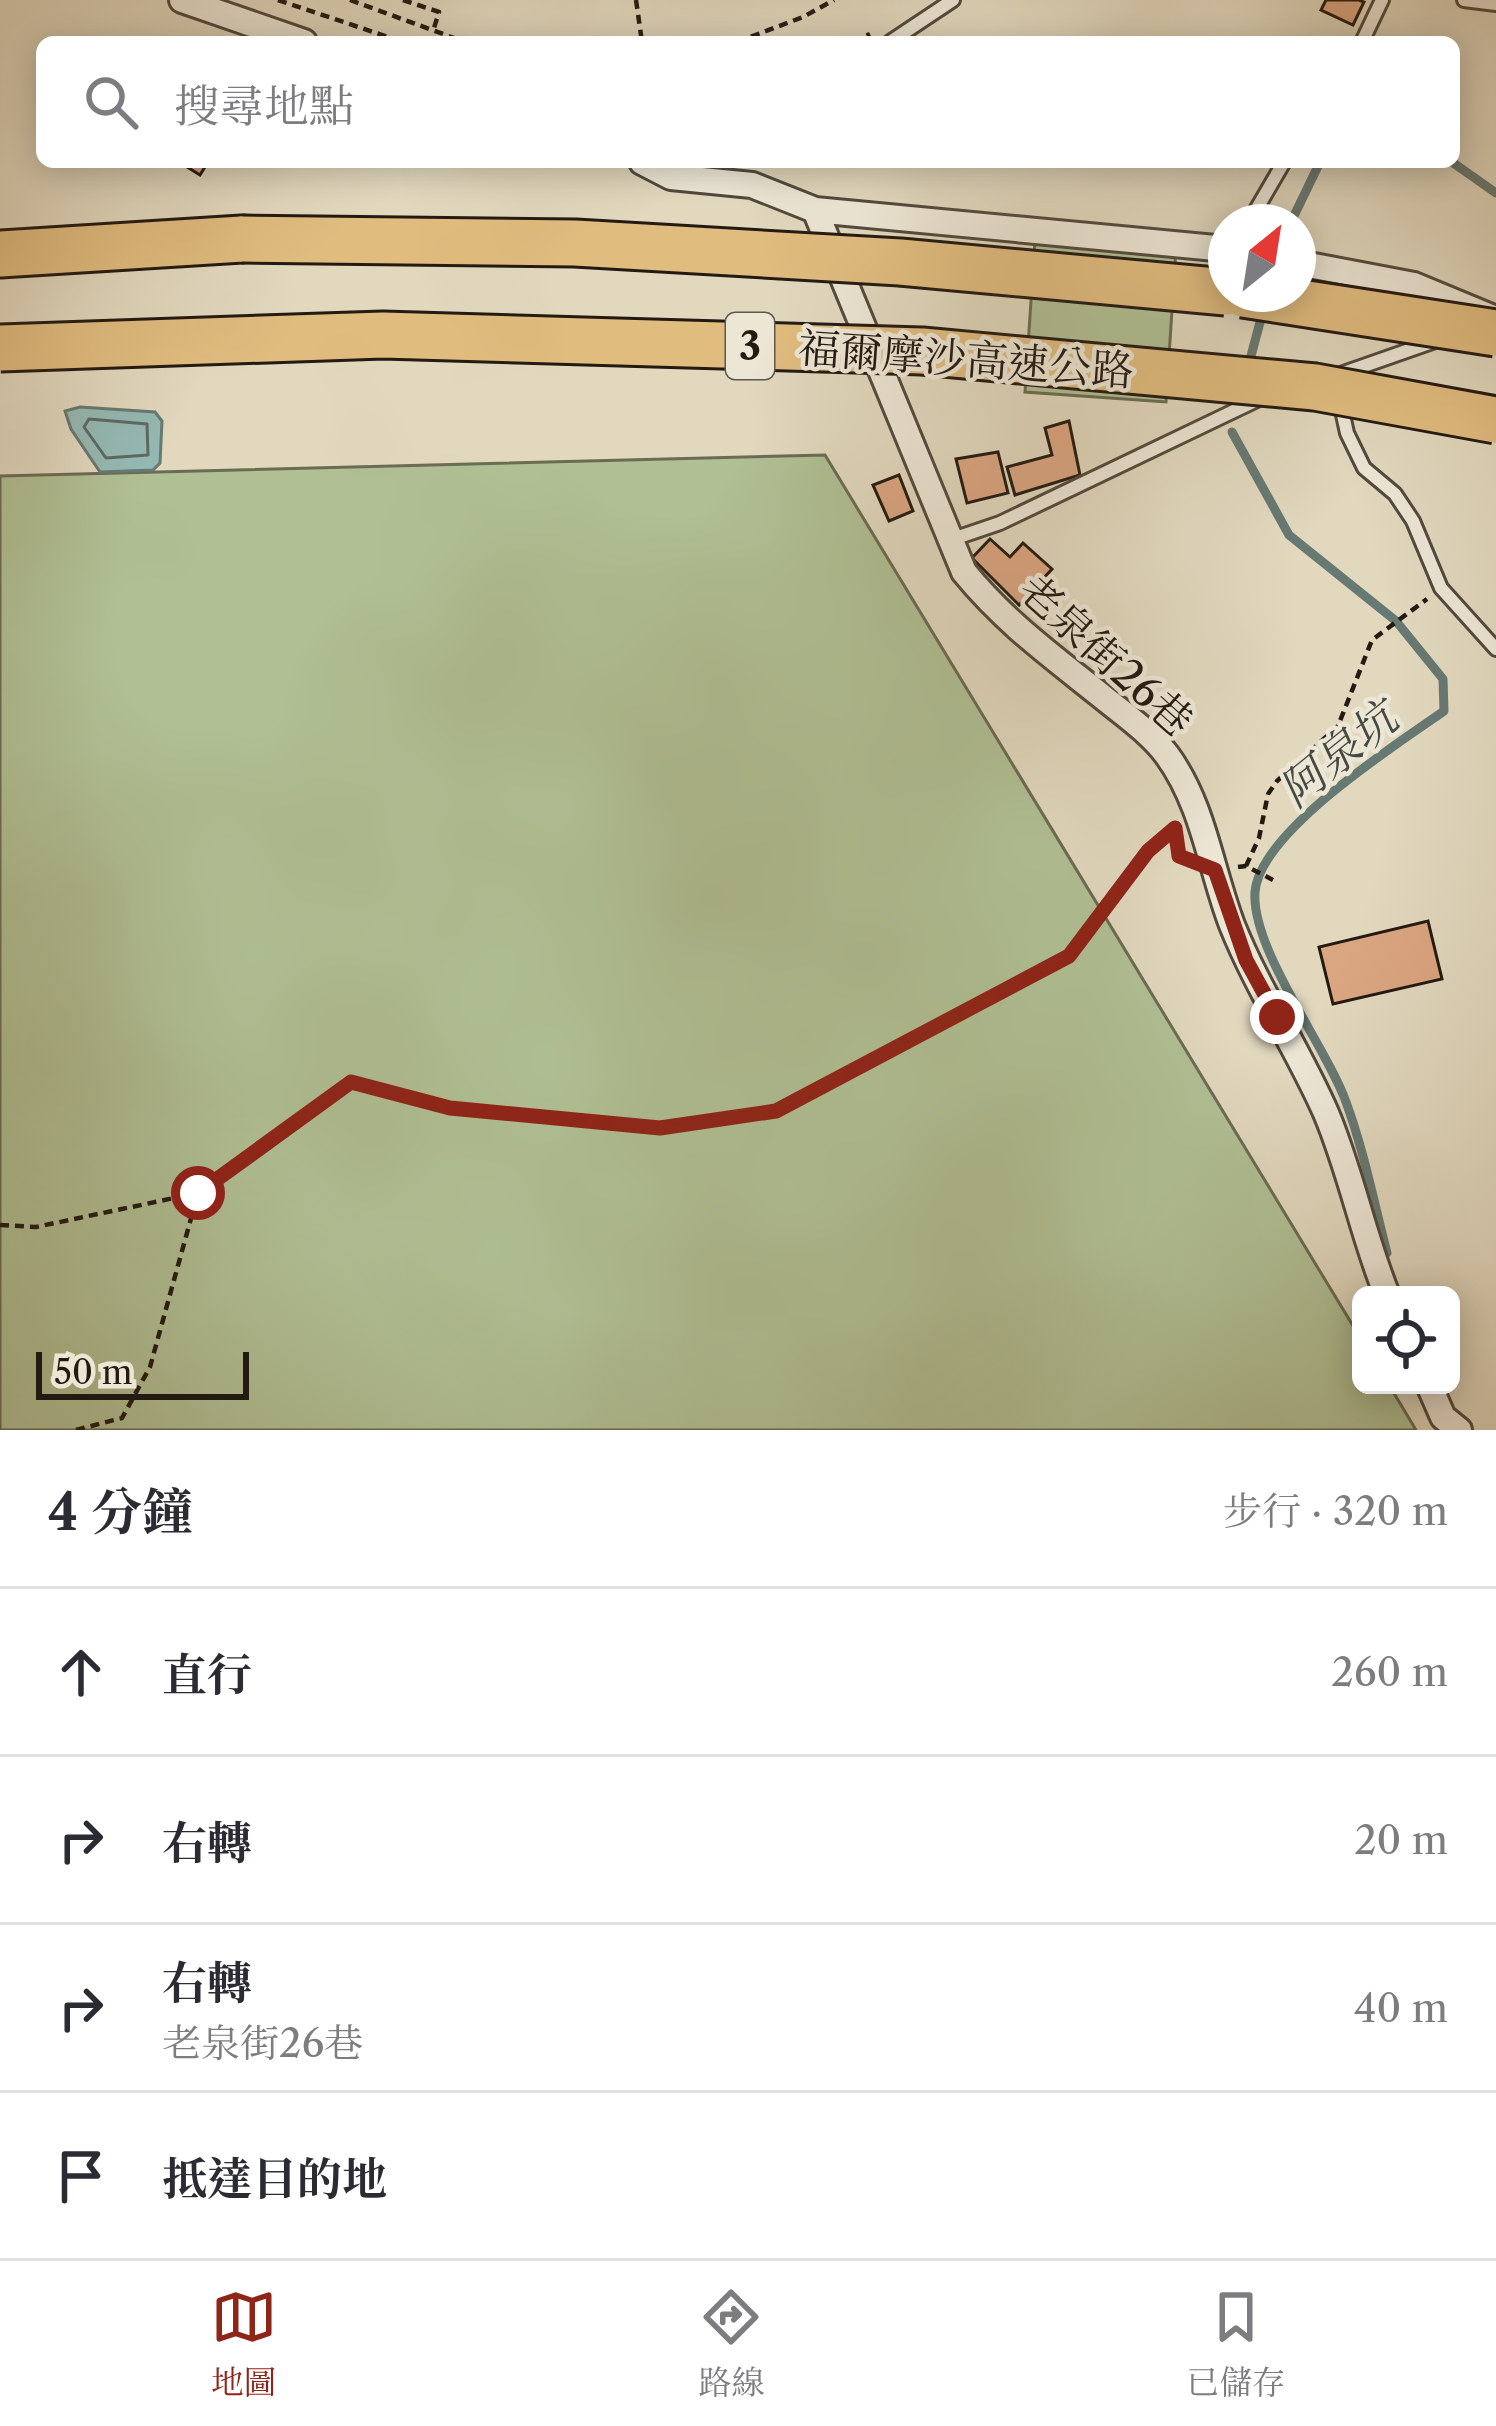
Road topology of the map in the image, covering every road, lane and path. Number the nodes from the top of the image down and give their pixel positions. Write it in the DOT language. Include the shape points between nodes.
graph roads {
  1 [pos="182,0"];
  2 [pos="278,0"];
  3 [pos="350,0"];
  4 [pos="403,0"];
  5 [pos="636,0"];
  6 [pos="834,0"];
  7 [pos="953,0"];
  8 [pos="1382,0"];
  9 [pos="1464,0"];
  10 [pos="1496,4"];
  11 [pos="434,28"];
  12 [pos="287,36"];
  13 [pos="385,36"];
  14 [pos="450,36"];
  15 [pos="641,36"];
  16 [pos="753,36"];
  17 [pos="899,36"];
  18 [pos="1365,36"];
  19 [pos="654,168"];
  20 [pos="1281,168"];
  21 [pos="1260,204"];
  22 [pos="815,210"];
  23 [pos="0,233"];
  24 [pos="242,238"];
  25 [pos="1208,247"];
  26 [pos="0,254"];
  27 [pos="1316,266"];
  28 [pos="1208,290"];
  29 [pos="1316,305"];
  30 [pos="1496,320"];
  31 [pos="1496,333"];
  32 [pos="0,348"];
  33 [pos="1335,376"];
  34 [pos="1496,420"];
  35 [pos="949,540"];
  36 [pos="1411,611"];
  37 [pos="1496,649"];
  38 [pos="1215,870"];
  39 [pos="1273,880"];
  40 [pos="198,1193"];
  41 [pos="0,1225"];
  42 [pos="1384,1286"];
  43 [pos="1433,1394"];
  44 [pos="76,1430"];
  45 [pos="1459,1430"];
  1 -- 12 [label="street"];
  2 -- 13 [label="path"];
  3 -- 11 [label="path"];
  4 -- 11 [label="path" via="439,12"];
  5 -- 15 [label="path"];
  6 -- 16 [label="path"];
  7 -- 17 [label="lane"];
  8 -- 18 [label="lane"];
  9 -- 10 [label="lane"];
  11 -- 14 [label="path"];
  19 -- 22 [label="street" via="671,177 752,184"];
  20 -- 21 [label="lane"];
  22 -- 25 [label="street"];
  22 -- 35 [label="street, 老泉街26巷"];
  23 -- 24 [label="highway"];
  24 -- 26 [label="highway, 福爾摩沙高速公路 / 3"];
  24 -- 28 [label="highway, 福爾摩沙高速公路 / 3, bridge" via="598,244"];
  27 -- 30 [label="street" via="1414,285"];
  29 -- 31 [label="highway, bridge"];
  30 -- 33 [label="lane"];
  32 -- 34 [label="highway, 福爾摩沙高速公路 / 3, bridge" via="382,334 922,351 1316,387"];
  33 -- 35 [label="lane" via="1278,391"];
  33 -- 37 [label="lane" via="1364,468 1395,494 1442,588"];
  35 -- 38 [label="street, 老泉街26巷" via="997,613 1165,752 1194,797"];
  36 -- 39 [label="path" via="1372,640 1337,726 1268,794 1246,866"];
  38 -- 40 [label="path" via="1179,856 1175,828 1148,851 1069,956 776,1111 660,1128 450,1108 351,1082"];
  38 -- 42 [label="street, 老泉街26巷" via="1246,960 1338,1144"];
  40 -- 41 [label="path" via="36,1227"];
  40 -- 44 [label="path" via="150,1367 122,1418"];
  43 -- 45 [label="street"];
}
